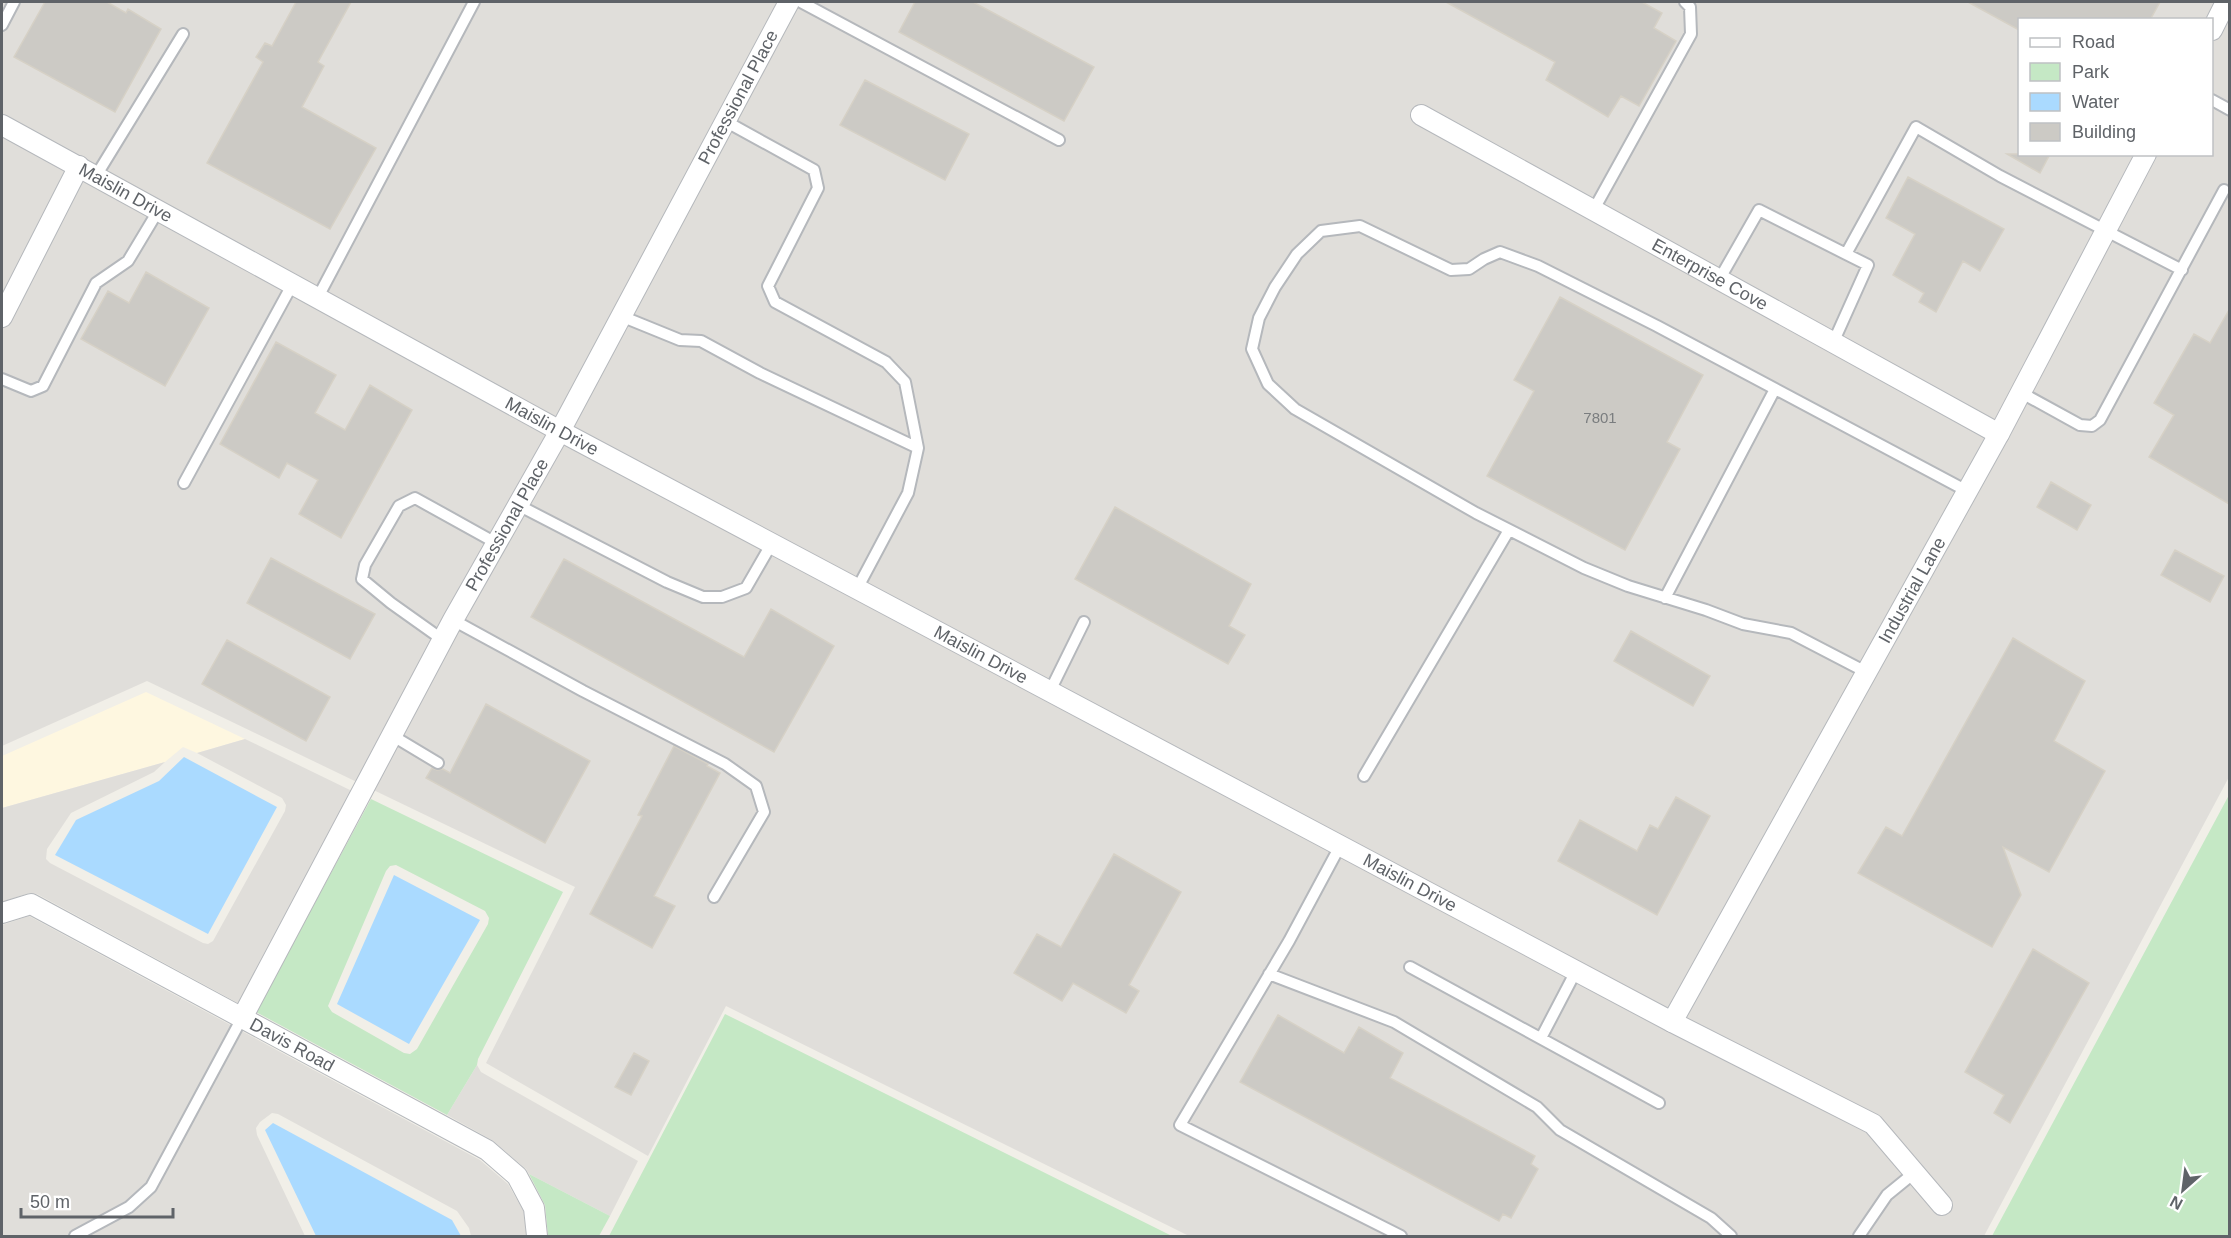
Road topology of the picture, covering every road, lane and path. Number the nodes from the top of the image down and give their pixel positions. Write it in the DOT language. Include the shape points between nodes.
graph roads {
  1 [pos="14,2"];
  2 [pos="474,2"];
  3 [pos="789,2"];
  4 [pos="801,2"];
  5 [pos="1685,2"];
  6 [pos="2226,2"];
  7 [pos="2,25"];
  8 [pos="2213,26"];
  9 [pos="183,34"];
  10 [pos="2213,101"];
  11 [pos="2229,110"];
  12 [pos="1421,115"];
  13 [pos="724,122"];
  14 [pos="2,125"];
  15 [pos="1059,140"];
  16 [pos="2145,156"];
  17 [pos="87,171"];
  18 [pos="2224,190"];
  19 [pos="158,211"];
  20 [pos="1593,211"];
  21 [pos="2106,229"];
  22 [pos="1846,254"];
  23 [pos="2182,270"];
  24 [pos="1719,280"];
  25 [pos="292,285"];
  26 [pos="316,299"];
  27 [pos="621,316"];
  28 [pos="2,317"];
  29 [pos="1833,343"];
  30 [pos="2,379"];
  31 [pos="1775,389"];
  32 [pos="2020,392"];
  33 [pos="560,430"];
  34 [pos="1999,434"];
  35 [pos="918,448"];
  36 [pos="184,483"];
  37 [pos="1967,491"];
  38 [pos="518,506"];
  39 [pos="1509,530"];
  40 [pos="496,543"];
  41 [pos="772,543"];
  42 [pos="857,588"];
  43 [pos="1665,598"];
  44 [pos="453,620"];
  45 [pos="1084,622"];
  46 [pos="443,640"];
  47 [pos="1866,672"];
  48 [pos="1050,691"];
  49 [pos="393,736"];
  50 [pos="438,763"];
  51 [pos="1364,776"];
  52 [pos="1340,846"];
  53 [pos="714,897"];
  54 [pos="2,913"];
  55 [pos="1410,967"];
  56 [pos="1576,971"];
  57 [pos="1269,974"];
  58 [pos="242,1018"];
  59 [pos="1672,1022"];
  60 [pos="1541,1038"];
  61 [pos="1659,1103"];
  62 [pos="1914,1173"];
  63 [pos="1942,1205"];
  64 [pos="75,1236"];
  65 [pos="537,1236"];
  66 [pos="1401,1236"];
  67 [pos="1731,1236"];
  68 [pos="1859,1236"];
  1 -- 7 [label="lane"];
  2 -- 26 [label="lane"];
  3 -- 13 [label="street, Professional Place"];
  4 -- 15 [label="lane"];
  5 -- 20 [label="lane" via="1690,7 1691,34"];
  6 -- 8 [label="street"];
  9 -- 17 [label="lane"];
  10 -- 11 [label="lane"];
  12 -- 20 [label="street, Enterprise Cove"];
  13 -- 27 [label="street, Professional Place"];
  13 -- 35 [label="lane" via="814,170 818,188 768,286 775,302 886,362 905,382"];
  14 -- 17 [label="street, Maislin Drive"];
  16 -- 21 [label="street, Industrial Lane"];
  17 -- 19 [label="street, Maislin Drive"];
  17 -- 28 [label="street"];
  18 -- 23 [label="lane"];
  19 -- 25 [label="street, Maislin Drive"];
  19 -- 30 [label="lane" via="128,261 96,283 43,386 31,391"];
  20 -- 24 [label="street, Enterprise Cove"];
  21 -- 22 [label="lane" via="2000,176 1916,127"];
  21 -- 23 [label="lane"];
  21 -- 32 [label="street, Industrial Lane"];
  22 -- 24 [label="lane" via="1759,210"];
  22 -- 29 [label="lane" via="1868,265"];
  23 -- 32 [label="lane" via="2100,420 2092,426 2080,425"];
  24 -- 29 [label="street, Enterprise Cove"];
  25 -- 26 [label="street, Maislin Drive"];
  25 -- 36 [label="lane"];
  26 -- 33 [label="street, Maislin Drive"];
  27 -- 33 [label="street, Professional Place"];
  27 -- 35 [label="lane" via="680,340 700,341"];
  29 -- 34 [label="street, Enterprise Cove"];
  31 -- 37 [label="lane"];
  31 -- 39 [label="lane" via="1657,326 1500,252 1469,269 1451,270 1360,226 1321,231 1297,254 1259,318 1252,349 1268,384 1295,409"];
  31 -- 43 [label="lane"];
  32 -- 34 [label="street, Industrial Lane"];
  33 -- 38 [label="street, Professional Place"];
  33 -- 41 [label="street, Maislin Drive"];
  34 -- 37 [label="street, Industrial Lane"];
  35 -- 42 [label="lane" via="909,493"];
  37 -- 47 [label="street, Industrial Lane"];
  38 -- 40 [label="street, Professional Place"];
  38 -- 41 [label="lane" via="702,597 722,597 746,588"];
  39 -- 43 [label="lane" via="1584,568"];
  39 -- 51 [label="lane"];
  40 -- 44 [label="street, Professional Place"];
  40 -- 46 [label="lane" via="415,498 399,506 364,565 362,579"];
  41 -- 42 [label="street, Maislin Drive"];
  42 -- 48 [label="street, Maislin Drive"];
  43 -- 47 [label="lane" via="1743,624 1791,633"];
  44 -- 46 [label="street, Professional Place"];
  44 -- 53 [label="lane" via="725,764 756,786 764,812"];
  45 -- 48 [label="lane"];
  46 -- 49 [label="street, Professional Place"];
  47 -- 59 [label="street, Industrial Lane"];
  48 -- 52 [label="street, Maislin Drive"];
  49 -- 50 [label="lane"];
  49 -- 58 [label="street, Professional Place"];
  52 -- 56 [label="street, Maislin Drive"];
  52 -- 57 [label="lane"];
  54 -- 58 [label="street, Davis Road" via="31,904"];
  55 -- 60 [label="lane"];
  56 -- 59 [label="street, Maislin Drive"];
  56 -- 60 [label="lane"];
  57 -- 66 [label="lane" via="1180,1125"];
  57 -- 67 [label="lane" via="1394,1022 1537,1107 1560,1130 1712,1218"];
  58 -- 64 [label="lane" via="151,1187 129,1207"];
  58 -- 65 [label="street, Davis Road" via="487,1150 517,1176 534,1208"];
  59 -- 62 [label="street, Maislin Drive" via="1873,1124"];
  60 -- 61 [label="lane"];
  62 -- 63 [label="street, Maislin Drive"];
  62 -- 68 [label="lane" via="1887,1195"];
}
